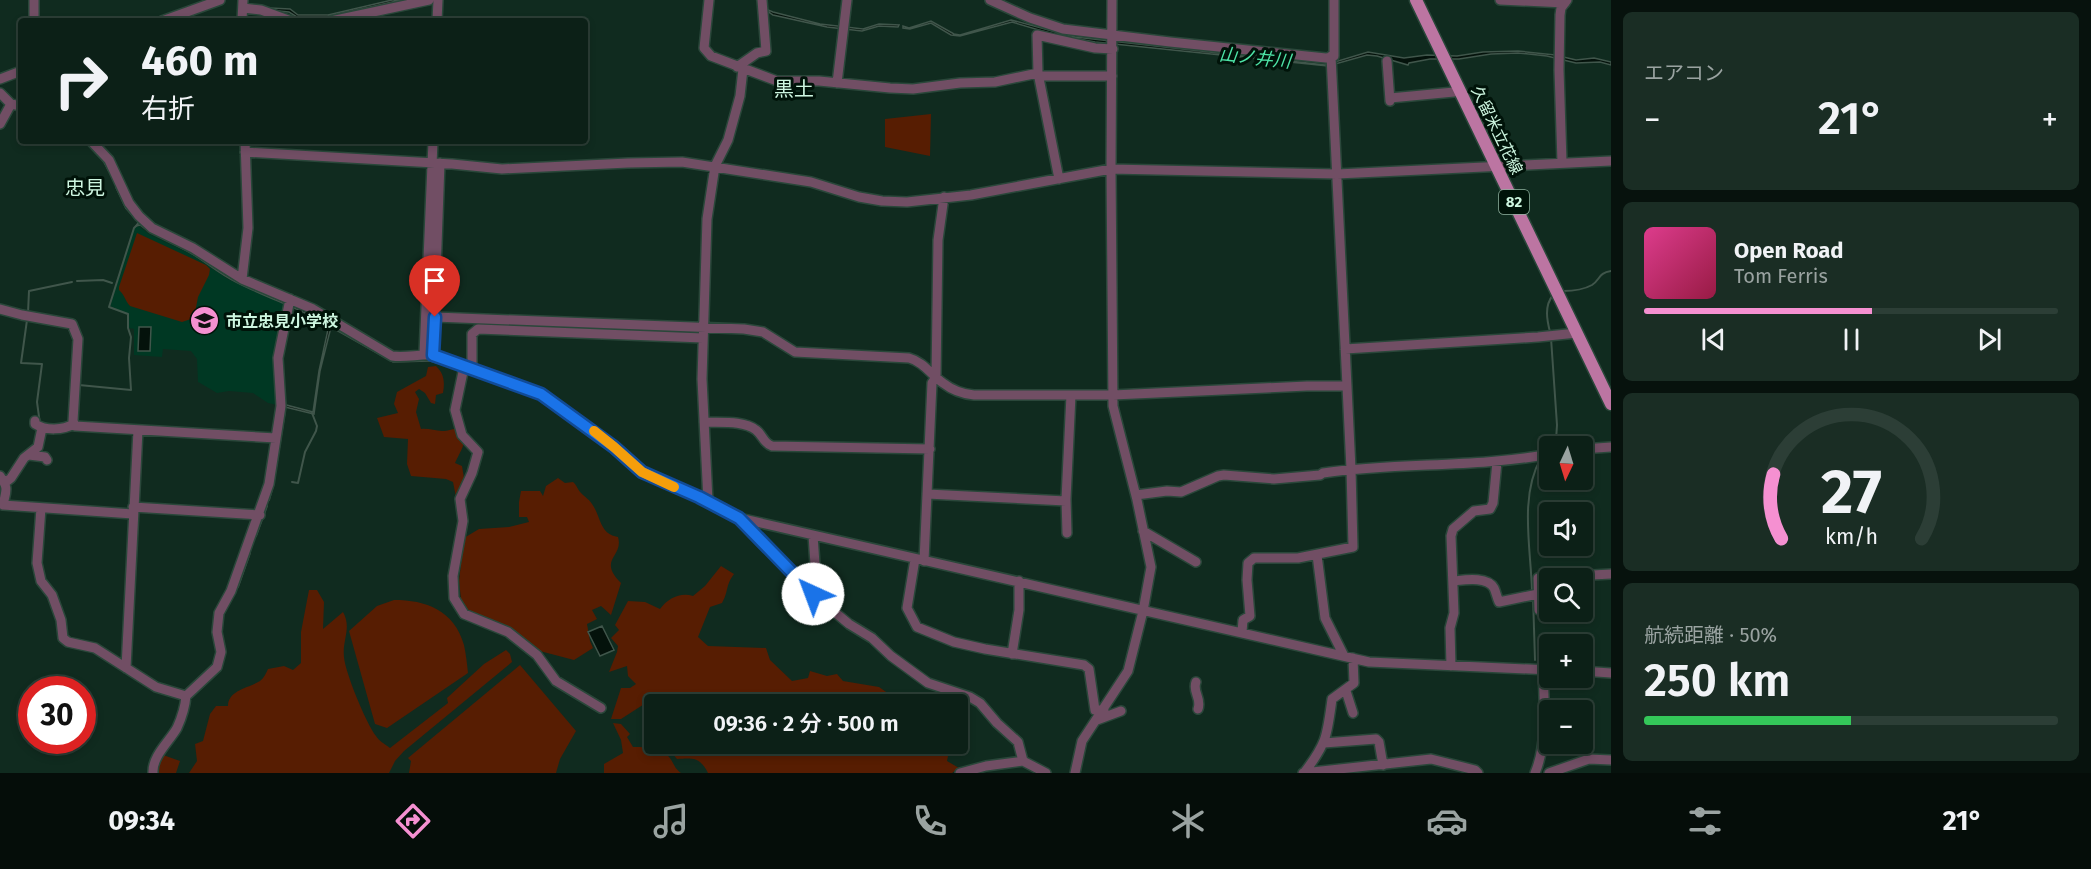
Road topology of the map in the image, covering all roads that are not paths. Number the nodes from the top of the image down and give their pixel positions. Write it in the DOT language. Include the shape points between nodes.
graph roads {
  1 [pos="34,0"];
  2 [pos="220,0"];
  3 [pos="429,0"];
  4 [pos="438,0"];
  5 [pos="709,0"];
  6 [pos="762,0"];
  7 [pos="847,0"];
  8 [pos="992,0"];
  9 [pos="1112,0"];
  10 [pos="1334,0"];
  11 [pos="1416,0"];
  12 [pos="1500,0"];
  13 [pos="1566,2"];
  14 [pos="243,4"];
  15 [pos="34,18"];
  16 [pos="170,18"];
  17 [pos="283,18"];
  18 [pos="345,18"];
  19 [pos="437,18"];
  20 [pos="1113,35"];
  21 [pos="1113,49"];
  22 [pos="1331,56"];
  23 [pos="1387,62"];
  24 [pos="740,68"];
  25 [pos="18,72"];
  26 [pos="1039,74"];
  27 [pos="1112,76"];
  28 [pos="0,80"];
  29 [pos="837,83"];
  30 [pos="1460,90"];
  31 [pos="0,93"];
  32 [pos="11,104"];
  33 [pos="18,105"];
  34 [pos="0,124"];
  35 [pos="94,144"];
  36 [pos="245,144"];
  37 [pos="433,144"];
  38 [pos="245,152"];
  39 [pos="1611,160"];
  40 [pos="1562,162"];
  41 [pos="436,163"];
  42 [pos="715,166"];
  43 [pos="1497,166"];
  44 [pos="1111,170"];
  45 [pos="1337,174"];
  46 [pos="1059,179"];
  47 [pos="944,197"];
  48 [pos="242,279"];
  49 [pos="290,299"];
  50 [pos="0,309"];
  51 [pos="435,317"];
  52 [pos="704,328"];
  53 [pos="1577,333"];
  54 [pos="703,338"];
  55 [pos="1345,349"];
  56 [pos="429,355"];
  57 [pos="468,368"];
  58 [pos="936,377"];
  59 [pos="1347,386"];
  60 [pos="1071,395"];
  61 [pos="1113,395"];
  62 [pos="1611,404"];
  63 [pos="704,422"];
  64 [pos="74,424"];
  65 [pos="138,430"];
  66 [pos="276,438"];
  67 [pos="1611,447"];
  68 [pos="1593,448"];
  69 [pos="930,449"];
  70 [pos="29,455"];
  71 [pos="1539,456"];
  72 [pos="47,460"];
  73 [pos="1497,462"];
  74 [pos="1351,469"];
  75 [pos="3,479"];
  76 [pos="927,495"];
  77 [pos="1136,495"];
  78 [pos="708,501"];
  79 [pos="1066,501"];
  80 [pos="40,508"];
  81 [pos="133,510"];
  82 [pos="260,515"];
  83 [pos="739,518"];
  84 [pos="1143,531"];
  85 [pos="1067,533"];
  86 [pos="813,535"];
  87 [pos="1317,555"];
  88 [pos="919,560"];
  89 [pos="1196,562"];
  90 [pos="1611,574"];
  91 [pos="1019,581"];
  92 [pos="1453,581"];
  93 [pos="811,592"];
  94 [pos="1538,594"];
  95 [pos="1539,610"];
  96 [pos="1143,611"];
  97 [pos="1242,633"];
  98 [pos="1012,654"];
  99 [pos="1349,657"];
  100 [pos="1451,666"];
  101 [pos="126,668"];
  102 [pos="1539,670"];
  103 [pos="1593,672"];
  104 [pos="1611,673"];
  105 [pos="1196,682"];
  106 [pos="1545,688"];
  107 [pos="1346,691"];
  108 [pos="186,696"];
  109 [pos="601,708"];
  110 [pos="1198,709"];
  111 [pos="1104,710"];
  112 [pos="1121,711"];
  113 [pos="1353,714"];
  114 [pos="1097,720"];
  115 [pos="1324,743"];
  116 [pos="1611,760"];
  117 [pos="1023,761"];
  118 [pos="1383,765"];
  119 [pos="153,773"];
  120 [pos="960,773"];
  121 [pos="1046,773"];
  122 [pos="1075,773"];
  123 [pos="1303,773"];
  124 [pos="1478,773"];
  125 [pos="1535,773"];
  126 [pos="1549,773"];
  1 -- 15 [label="street"];
  2 -- 16 [label="street"];
  3 -- 18 [label="street"];
  4 -- 19 [label="street"];
  5 -- 24 [label="street" via="704,48 711,56"];
  6 -- 24 [label="street" via="766,51 745,59"];
  7 -- 29 [label="street"];
  8 -- 20 [label="street" via="1063,29"];
  9 -- 20 [label="street"];
  10 -- 22 [label="street"];
  11 -- 30 [label="main road, 久留米立花線 / 82"];
  12 -- 13 [label="street"];
  13 -- 40 [label="street" via="1560,15"];
  14 -- 17 [label="street"];
  20 -- 21 [label="street"];
  20 -- 22 [label="street"];
  21 -- 26 [label="street" via="1037,35"];
  21 -- 27 [label="street"];
  22 -- 45 [label="street"];
  23 -- 30 [label="street" via="1390,99"];
  24 -- 29 [label="street" via="777,81"];
  24 -- 42 [label="street" via="740,96 728,140"];
  25 -- 28 [label="street"];
  26 -- 27 [label="street"];
  26 -- 29 [label="street" via="913,89"];
  26 -- 46 [label="street"];
  27 -- 44 [label="street"];
  30 -- 43 [label="main road, 久留米立花線 / 82"];
  31 -- 32 [label="street"];
  32 -- 33 [label="street"];
  32 -- 34 [label="street"];
  35 -- 48 [label="street" via="109,160 129,203 141,218"];
  36 -- 38 [label="street"];
  37 -- 41 [label="street"];
  38 -- 41 [label="street"];
  38 -- 48 [label="street" via="248,228"];
  39 -- 40 [label="street"];
  40 -- 43 [label="street"];
  41 -- 42 [label="street" via="502,169 682,162"];
  41 -- 51 [label="street"];
  41 -- 56 [label="street"];
  42 -- 47 [label="street" via="811,182 882,201"];
  42 -- 52 [label="street" via="707,219"];
  43 -- 45 [label="street"];
  43 -- 53 [label="main road, 久留米立花線 / 82"];
  44 -- 45 [label="street"];
  44 -- 46 [label="street"];
  44 -- 61 [label="street"];
  45 -- 55 [label="street"];
  46 -- 47 [label="street"];
  47 -- 58 [label="street" via="938,240"];
  48 -- 49 [label="street"];
  49 -- 56 [label="street" via="392,356"];
  49 -- 66 [label="street" via="278,358 281,406"];
  50 -- 64 [label="street" via="72,324 78,339"];
  51 -- 52 [label="street"];
  51 -- 56 [label="street"];
  52 -- 54 [label="street"];
  52 -- 58 [label="street" via="763,332 795,352 909,358"];
  53 -- 55 [label="street"];
  53 -- 62 [label="main road, 久留米立花線 / 82"];
  54 -- 57 [label="street" via="478,329 472,334"];
  54 -- 63 [label="street"];
  55 -- 59 [label="street"];
  56 -- 57 [label="street"];
  57 -- 78 [label="street" via="541,394 642,472"];
  57 -- 109 [label="street" via="455,410 462,435 478,452 460,499 463,521 453,576 454,598 464,614 508,632 537,655 556,681"];
  58 -- 60 [label="street" via="961,393 974,395"];
  58 -- 69 [label="street" via="932,383"];
  59 -- 61 [label="street"];
  59 -- 74 [label="street"];
  60 -- 61 [label="street"];
  60 -- 79 [label="street"];
  61 -- 77 [label="street"];
  63 -- 69 [label="street" via="754,428 772,446"];
  63 -- 78 [label="street"];
  64 -- 65 [label="street"];
  64 -- 70 [label="street" via="57,428 39,424 38,447"];
  65 -- 66 [label="street"];
  65 -- 81 [label="street"];
  66 -- 82 [label="street"];
  67 -- 68 [label="street"];
  69 -- 76 [label="street"];
  70 -- 72 [label="street"];
  70 -- 75 [label="street"];
  71 -- 73 [label="street"];
  73 -- 74 [label="street"];
  73 -- 92 [label="street" via="1490,509 1474,511 1453,529"];
  74 -- 77 [label="street" via="1274,479 1224,475 1181,492"];
  74 -- 87 [label="street" via="1353,547"];
  75 -- 80 [label="street" via="7,488 3,506"];
  76 -- 79 [label="street"];
  76 -- 88 [label="street"];
  77 -- 84 [label="street"];
  78 -- 83 [label="street"];
  79 -- 85 [label="street"];
  80 -- 81 [label="street"];
  80 -- 101 [label="street" via="37,563 41,581 52,595 61,620 63,638 95,648"];
  81 -- 82 [label="street"];
  81 -- 101 [label="street"];
  82 -- 108 [label="street" via="219,613 221,652 217,667"];
  83 -- 86 [label="street"];
  83 -- 93 [label="street"];
  84 -- 89 [label="street"];
  84 -- 96 [label="street" via="1150,567"];
  86 -- 88 [label="street"];
  86 -- 93 [label="street" via="816,579"];
  87 -- 97 [label="street" via="1262,557 1248,563 1250,616 1243,620"];
  87 -- 99 [label="street" via="1325,618"];
  88 -- 91 [label="street"];
  88 -- 98 [label="street" via="907,608 917,627 954,642"];
  90 -- 94 [label="street" via="1538,578"];
  91 -- 96 [label="street"];
  91 -- 98 [label="street"];
  92 -- 94 [label="street" via="1470,578 1488,584 1494,587 1499,602"];
  92 -- 100 [label="street"];
  93 -- 117 [label="street" via="928,682 980,703 1018,742"];
  94 -- 95 [label="street"];
  96 -- 97 [label="street"];
  96 -- 111 [label="street" via="1128,671"];
  97 -- 99 [label="street"];
  98 -- 111 [label="street" via="1089,669 1095,710"];
  99 -- 100 [label="street" via="1369,662"];
  99 -- 107 [label="street" via="1354,683"];
  100 -- 102 [label="street"];
  101 -- 108 [label="street" via="156,687"];
  103 -- 104 [label="street"];
  105 -- 110 [label="street"];
  106 -- 125 [label="street" via="1542,746"];
  107 -- 113 [label="street"];
  107 -- 115 [label="street" via="1332,699"];
  108 -- 119 [label="street" via="185,709 153,763"];
  111 -- 114 [label="street"];
  112 -- 114 [label="street"];
  114 -- 122 [label="street" via="1083,741"];
  115 -- 118 [label="street" via="1376,739"];
  115 -- 123 [label="street"];
  116 -- 126 [label="street" via="1589,759"];
  117 -- 120 [label="street"];
  117 -- 121 [label="street"];
  118 -- 123 [label="street"];
  118 -- 124 [label="street" via="1431,759"];
}
